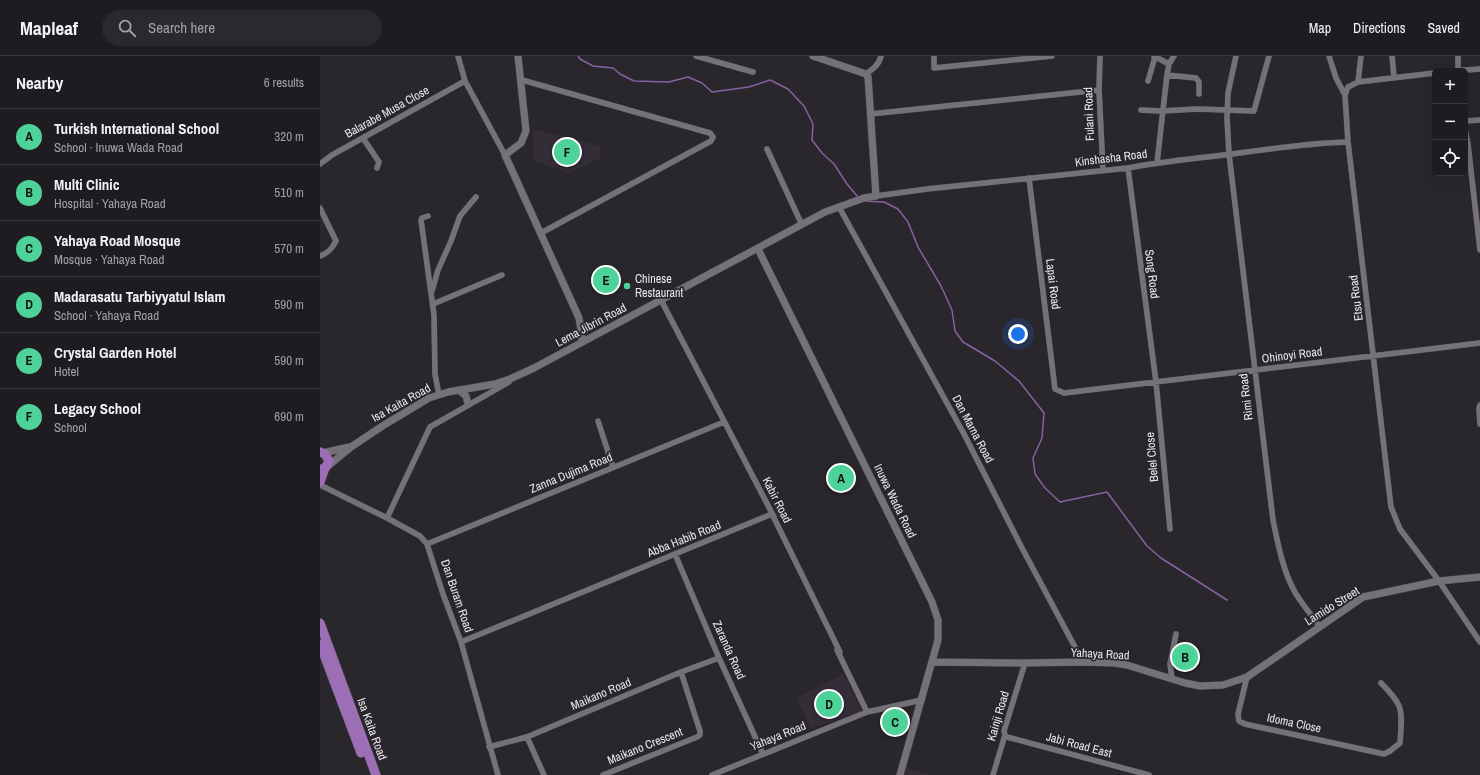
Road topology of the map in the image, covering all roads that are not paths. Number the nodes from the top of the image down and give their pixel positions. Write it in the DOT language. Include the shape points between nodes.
graph roads {
  1 [pos="466,56"];
  2 [pos="518,56"];
  3 [pos="696,56"];
  4 [pos="813,56"];
  5 [pos="881,56"];
  6 [pos="934,56"];
  7 [pos="1052,56"];
  8 [pos="1100,56"];
  9 [pos="1154,56"];
  10 [pos="1174,56"];
  11 [pos="1236,56"];
  12 [pos="1269,56"];
  13 [pos="1329,56"];
  14 [pos="1361,56"];
  15 [pos="1392,56"];
  16 [pos="1458,56"];
  17 [pos="459,57"];
  18 [pos="1169,64"];
  19 [pos="1458,68"];
  20 [pos="1480,69"];
  21 [pos="1468,70"];
  22 [pos="753,72"];
  23 [pos="1432,73"];
  24 [pos="866,74"];
  25 [pos="1167,75"];
  26 [pos="1394,77"];
  27 [pos="465,80"];
  28 [pos="522,80"];
  29 [pos="1148,82"];
  30 [pos="1358,82"];
  31 [pos="1099,90"];
  32 [pos="1199,94"];
  33 [pos="1344,95"];
  34 [pos="1140,110"];
  35 [pos="1227,110"];
  36 [pos="1162,111"];
  37 [pos="870,114"];
  38 [pos="1480,120"];
  39 [pos="1468,121"];
  40 [pos="363,138"];
  41 [pos="1467,140"];
  42 [pos="1348,142"];
  43 [pos="767,149"];
  44 [pos="1229,154"];
  45 [pos="505,156"];
  46 [pos="1157,163"];
  47 [pos="320,164"];
  48 [pos="378,168"];
  49 [pos="1128,168"];
  50 [pos="1103,170"];
  51 [pos="1029,178"];
  52 [pos="876,196"];
  53 [pos="476,197"];
  54 [pos="839,207"];
  55 [pos="320,208"];
  56 [pos="428,216"];
  57 [pos="802,225"];
  58 [pos="1478,226"];
  59 [pos="541,233"];
  60 [pos="758,249"];
  61 [pos="1480,250"];
  62 [pos="320,256"];
  63 [pos="502,275"];
  64 [pos="432,293"];
  65 [pos="661,300"];
  66 [pos="433,304"];
  67 [pos="582,342"];
  68 [pos="1480,343"];
  69 [pos="1374,357"];
  70 [pos="534,368"];
  71 [pos="1254,371"];
  72 [pos="1156,382"];
  73 [pos="459,390"];
  74 [pos="1059,392"];
  75 [pos="439,395"];
  76 [pos="468,404"];
  77 [pos="1480,405"];
  78 [pos="598,421"];
  79 [pos="724,422"];
  80 [pos="1480,424"];
  81 [pos="351,447"];
  82 [pos="321,452"];
  83 [pos="614,467"];
  84 [pos="324,468"];
  85 [pos="320,482"];
  86 [pos="320,485"];
  87 [pos="772,514"];
  88 [pos="387,518"];
  89 [pos="1170,530"];
  90 [pos="427,544"];
  91 [pos="675,554"];
  92 [pos="1480,576"];
  93 [pos="1439,581"];
  94 [pos="320,623"];
  95 [pos="1320,626"];
  96 [pos="1176,634"];
  97 [pos="322,640"];
  98 [pos="461,642"];
  99 [pos="1480,642"];
  100 [pos="840,652"];
  101 [pos="719,658"];
  102 [pos="933,662"];
  103 [pos="1083,662"];
  104 [pos="1025,663"];
  105 [pos="1259,668"];
  106 [pos="681,672"];
  107 [pos="1247,677"];
  108 [pos="1172,679"];
  109 [pos="1381,684"];
  110 [pos="922,700"];
  111 [pos="867,712"];
  112 [pos="1004,735"];
  113 [pos="527,737"];
  114 [pos="489,746"];
  115 [pos="763,754"];
  116 [pos="369,775"];
  117 [pos="376,775"];
  118 [pos="498,775"];
  119 [pos="544,775"];
  120 [pos="603,775"];
  121 [pos="712,775"];
  122 [pos="900,775"];
  123 [pos="993,775"];
  124 [pos="1149,775"];
  1 -- 17 [label="street"];
  2 -- 28 [label="street"];
  3 -- 22 [label="street"];
  4 -- 24 [label="street"];
  5 -- 24 [label="street" via="875,67"];
  6 -- 7 [label="street" via="934,68"];
  8 -- 31 [label="street, Fulani Road"];
  9 -- 18 [label="street"];
  9 -- 29 [label="street"];
  10 -- 18 [label="street"];
  11 -- 35 [label="street, Rimi Road"];
  12 -- 35 [label="street" via="1254,111"];
  13 -- 33 [label="street, Etsu Road"];
  14 -- 30 [label="street"];
  15 -- 26 [label="street"];
  16 -- 19 [label="street"];
  17 -- 27 [label="street"];
  18 -- 25 [label="street"];
  20 -- 21 [label="street"];
  23 -- 26 [label="street"];
  24 -- 37 [label="street"];
  25 -- 32 [label="street" via="1196,78 1199,82"];
  25 -- 36 [label="street"];
  26 -- 30 [label="street"];
  27 -- 40 [label="street, Balarabe Musa Close"];
  27 -- 45 [label="street"];
  28 -- 45 [label="street" via="526,131 521,143"];
  28 -- 59 [label="street" via="710,133 713,137 711,141"];
  30 -- 33 [label="street" via="1348,87"];
  31 -- 37 [label="street"];
  31 -- 50 [label="street, Fulani Road"];
  33 -- 42 [label="street, Etsu Road"];
  34 -- 36 [label="street"];
  35 -- 36 [label="street"];
  35 -- 44 [label="street, Rimi Road"];
  36 -- 46 [label="street"];
  37 -- 52 [label="street"];
  38 -- 39 [label="street"];
  40 -- 47 [label="street, Balarabe Musa Close"];
  40 -- 48 [label="street" via="379,162"];
  41 -- 58 [label="street"];
  42 -- 44 [label="street, Kinshasha Road"];
  42 -- 69 [label="street, Etsu Road"];
  43 -- 57 [label="street"];
  44 -- 46 [label="street, Kinshasha Road"];
  44 -- 71 [label="street, Rimi Road"];
  45 -- 59 [label="street"];
  46 -- 49 [label="street, Kinshasha Road"];
  49 -- 50 [label="street, Kinshasha Road"];
  49 -- 72 [label="street, Song Road"];
  50 -- 51 [label="street, Kinshasha Road"];
  51 -- 52 [label="street, Kinshasha Road"];
  51 -- 74 [label="street, Lapai Road" via="1055,389"];
  52 -- 54 [label="street, Lema Jibrin Road"];
  53 -- 64 [label="street" via="460,216 438,270"];
  54 -- 57 [label="street, Lema Jibrin Road"];
  54 -- 103 [label="street, Dan Marna Road" via="964,434"];
  55 -- 62 [label="street" via="336,241 333,248"];
  56 -- 64 [label="street" via="421,220"];
  57 -- 60 [label="street, Lema Jibrin Road"];
  58 -- 61 [label="street"];
  59 -- 67 [label="street" via="579,318"];
  60 -- 65 [label="street, Lema Jibrin Road"];
  60 -- 102 [label="street, Inuwa Wada Road" via="932,602 938,620 938,640"];
  63 -- 66 [label="street"];
  64 -- 66 [label="street"];
  65 -- 67 [label="street, Lema Jibrin Road"];
  65 -- 79 [label="street, Kabir Road"];
  66 -- 75 [label="street" via="435,374"];
  67 -- 70 [label="street, Lema Jibrin Road"];
  68 -- 69 [label="street, Ohinoyi Road"];
  69 -- 71 [label="street, Ohinoyi Road"];
  69 -- 93 [label="street, Etsu Road" via="1391,507 1400,529"];
  70 -- 73 [label="street, Isa Kaita Road" via="510,380"];
  70 -- 76 [label="street, Lema Jibrin Road"];
  71 -- 72 [label="street, Ohinoyi Road"];
  71 -- 95 [label="street, Rimi Road" via="1278,544 1288,578"];
  72 -- 74 [label="street, Ohinoyi Road"];
  72 -- 89 [label="street, Belel Close"];
  73 -- 75 [label="street, Isa Kaita Road"];
  73 -- 76 [label="street" via="466,396"];
  75 -- 81 [label="street, Isa Kaita Road" via="429,398"];
  76 -- 88 [label="street, Lema Jibrin Road" via="430,427"];
  77 -- 80 [label="street"];
  78 -- 83 [label="street"];
  79 -- 83 [label="street, Zanna Dujima Road"];
  79 -- 87 [label="street, Kabir Road"];
  81 -- 82 [label="street, Isa Kaita Road"];
  81 -- 84 [label="street, Isa Kaita Road"];
  82 -- 84 [label="main road" via="328,458"];
  83 -- 90 [label="street, Zanna Dujima Road"];
  84 -- 85 [label="main road"];
  86 -- 88 [label="street"];
  87 -- 91 [label="street, Abba Habib Road"];
  87 -- 100 [label="street"];
  87 -- 111 [label="street, Kabir Road"];
  88 -- 90 [label="street" via="420,536"];
  90 -- 98 [label="street, Dan Buram Road"];
  91 -- 98 [label="street, Abba Habib Road"];
  91 -- 101 [label="street, Zaranda Road"];
  92 -- 93 [label="street, Lamido Street"];
  93 -- 95 [label="street, Lamido Street" via="1364,597"];
  93 -- 99 [label="street, Etsu Road"];
  94 -- 97 [label="main road, Isa Kaita Road"];
  95 -- 105 [label="street, Lamido Street"];
  96 -- 108 [label="street" via="1170,664"];
  97 -- 116 [label="main road, Isa Kaita Road"];
  97 -- 117 [label="main road, Isa Kaita Road"];
  98 -- 114 [label="street, Dan Buram Road"];
  101 -- 106 [label="street, Maikano Road"];
  101 -- 115 [label="street, Zaranda Road"];
  102 -- 104 [label="street, Yahaya Road"];
  102 -- 110 [label="street, Inuwa Wada Road"];
  103 -- 104 [label="street, Yahaya Road"];
  103 -- 108 [label="street, Yahaya Road" via="1127,665"];
  104 -- 112 [label="street, Kainji Road"];
  105 -- 107 [label="street, Yahaya Road"];
  106 -- 113 [label="street, Maikano Road"];
  106 -- 120 [label="street, Maikano Crescent" via="700,735"];
  107 -- 108 [label="street, Yahaya Road" via="1212,686 1200,686"];
  107 -- 109 [label="street, Idoma Close" via="1238,714 1239,720 1245,724 1384,754 1400,743 1402,715 1394,697"];
  110 -- 111 [label="street, Yahaya Road"];
  110 -- 122 [label="street, Inuwa Wada Road"];
  111 -- 115 [label="street, Yahaya Road"];
  112 -- 123 [label="street, Kainji Road"];
  112 -- 124 [label="street, Jabi Road East"];
  113 -- 114 [label="street, Maikano Road"];
  113 -- 119 [label="street"];
  114 -- 118 [label="street, Dan Buram Road"];
  115 -- 121 [label="street, Yahaya Road"];
}
